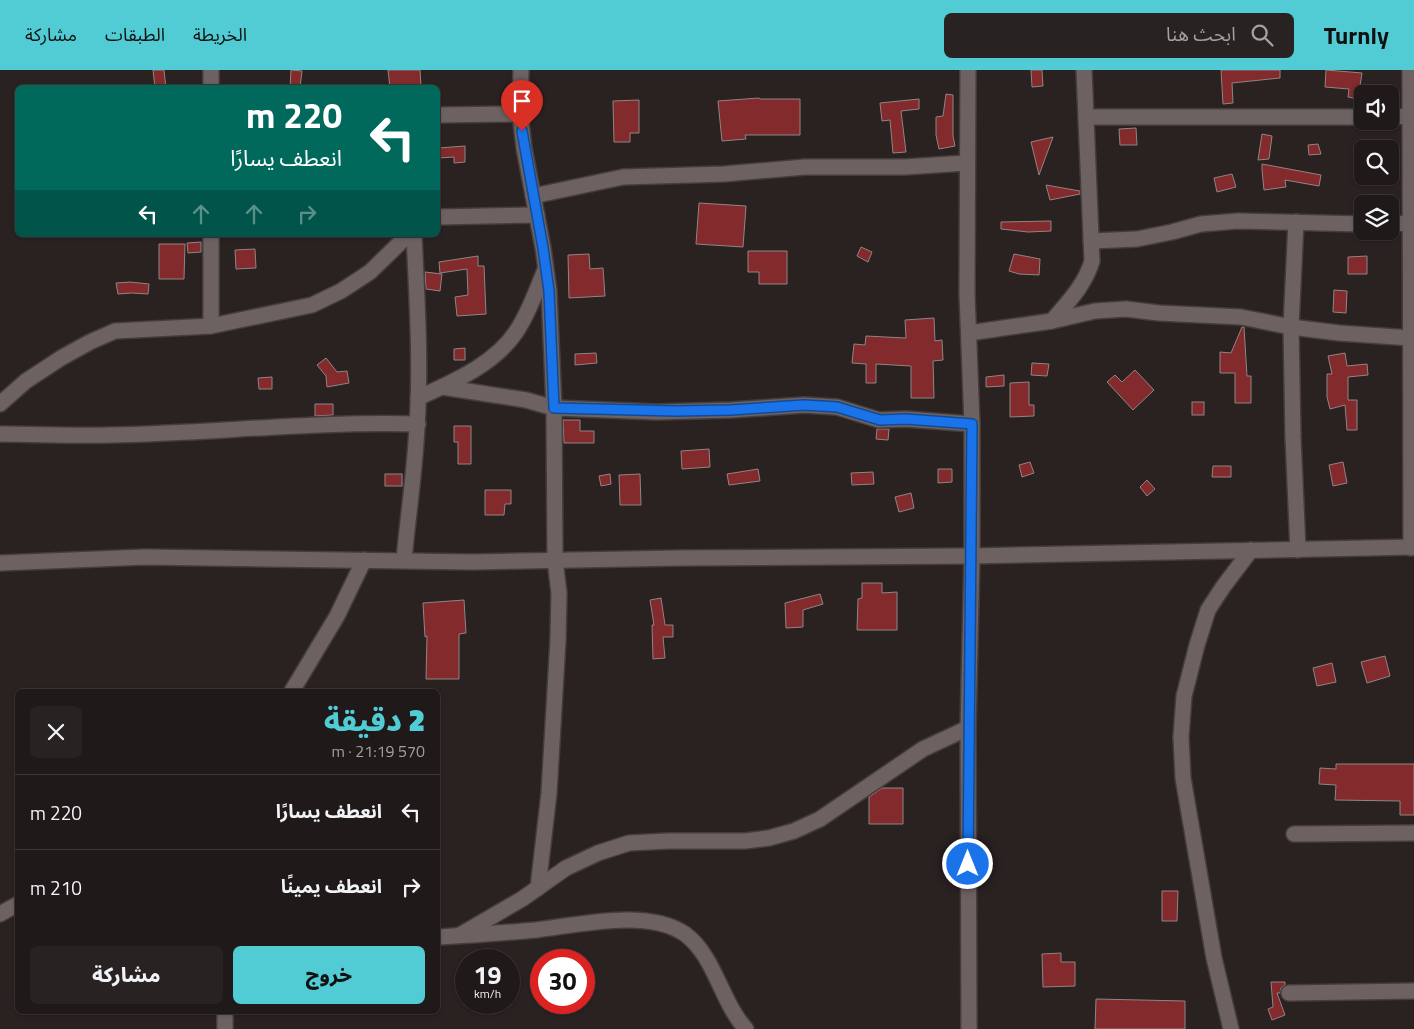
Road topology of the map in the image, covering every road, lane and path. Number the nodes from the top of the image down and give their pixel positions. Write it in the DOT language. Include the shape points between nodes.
graph roads {
  1 [pos="211,70"];
  2 [pos="521,70"];
  3 [pos="968,70"];
  4 [pos="1084,70"];
  5 [pos="1410,70"];
  6 [pos="211,85"];
  7 [pos="520,114"];
  8 [pos="440,115"];
  9 [pos="1410,116"];
  10 [pos="1086,117"];
  11 [pos="1354,117"];
  12 [pos="1399,117"];
  13 [pos="966,163"];
  14 [pos="533,196"];
  15 [pos="537,215"];
  16 [pos="440,217"];
  17 [pos="1296,222"];
  18 [pos="1411,223"];
  19 [pos="1354,224"];
  20 [pos="1399,224"];
  21 [pos="211,237"];
  22 [pos="406,237"];
  23 [pos="414,237"];
  24 [pos="1091,241"];
  25 [pos="546,267"];
  26 [pos="1052,320"];
  27 [pos="211,326"];
  28 [pos="1291,327"];
  29 [pos="1412,327"];
  30 [pos="969,333"];
  31 [pos="442,387"];
  32 [pos="418,398"];
  33 [pos="0,404"];
  34 [pos="554,408"];
  35 [pos="418,424"];
  36 [pos="972,424"];
  37 [pos="1412,431"];
  38 [pos="0,434"];
  39 [pos="1413,548"];
  40 [pos="1251,550"];
  41 [pos="1298,550"];
  42 [pos="972,556"];
  43 [pos="364,560"];
  44 [pos="404,560"];
  45 [pos="555,560"];
  46 [pos="0,563"];
  47 [pos="293,689"];
  48 [pos="968,728"];
  49 [pos="1414,833"];
  50 [pos="1294,834"];
  51 [pos="538,888"];
  52 [pos="15,906"];
  53 [pos="0,914"];
  54 [pos="460,935"];
  55 [pos="440,937"];
  56 [pos="1414,991"];
  57 [pos="1289,993"];
  58 [pos="225,1014"];
  59 [pos="225,1029"];
  60 [pos="746,1029"];
  61 [pos="969,1029"];
  62 [pos="1231,1029"];
  1 -- 6 [label="street"];
  2 -- 7 [label="street"];
  3 -- 13 [label="street"];
  4 -- 10 [label="street"];
  5 -- 9 [label="street"];
  7 -- 8 [label="street"];
  7 -- 14 [label="street"];
  9 -- 12 [label="street"];
  9 -- 18 [label="street"];
  10 -- 11 [label="street"];
  10 -- 24 [label="street"];
  13 -- 14 [label="street" via="805,167 724,174 623,177"];
  13 -- 30 [label="street"];
  14 -- 15 [label="street"];
  15 -- 16 [label="street"];
  15 -- 25 [label="street"];
  17 -- 19 [label="street"];
  17 -- 24 [label="street" via="1201,224 1137,239"];
  17 -- 28 [label="street"];
  18 -- 20 [label="street"];
  18 -- 29 [label="street"];
  21 -- 27 [label="street"];
  22 -- 27 [label="street" via="370,272 312,305"];
  23 -- 32 [label="street"];
  24 -- 26 [label="street" via="1092,261 1088,274 1082,286"];
  25 -- 31 [label="street" via="530,308 515,334 495,355"];
  25 -- 34 [label="street"];
  26 -- 28 [label="street" via="1095,311 1126,309 1241,317"];
  26 -- 30 [label="street"];
  27 -- 33 [label="street" via="115,331 62,358 26,381"];
  28 -- 29 [label="street" via="1339,333"];
  28 -- 41 [label="street"];
  29 -- 37 [label="street"];
  30 -- 36 [label="street"];
  31 -- 32 [label="street"];
  31 -- 34 [label="street" via="526,400"];
  32 -- 35 [label="street"];
  34 -- 36 [label="street" via="676,411 804,405 837,407 880,420"];
  34 -- 45 [label="street"];
  35 -- 38 [label="street" via="335,424 110,435"];
  35 -- 44 [label="street"];
  36 -- 42 [label="street"];
  37 -- 39 [label="street"];
  39 -- 41 [label="street"];
  40 -- 41 [label="street"];
  40 -- 42 [label="street"];
  40 -- 62 [label="street" via="1208,610 1184,696 1181,737 1183,778 1214,958"];
  42 -- 45 [label="street"];
  42 -- 48 [label="street"];
  43 -- 44 [label="street"];
  43 -- 46 [label="street" via="145,558"];
  43 -- 47 [label="street" via="337,616"];
  44 -- 45 [label="street"];
  45 -- 51 [label="street" via="559,593 558,640 549,793"];
  48 -- 51 [label="street" via="923,749 820,819 794,832 745,841 630,843 566,868"];
  48 -- 61 [label="street"];
  49 -- 50 [label="street"];
  51 -- 54 [label="street"];
  52 -- 53 [label="street"];
  54 -- 55 [label="street"];
  54 -- 60 [label="street" via="620,920 647,921 669,927 685,934 697,947 736,1018"];
  56 -- 57 [label="street"];
  58 -- 59 [label="street"];
}
